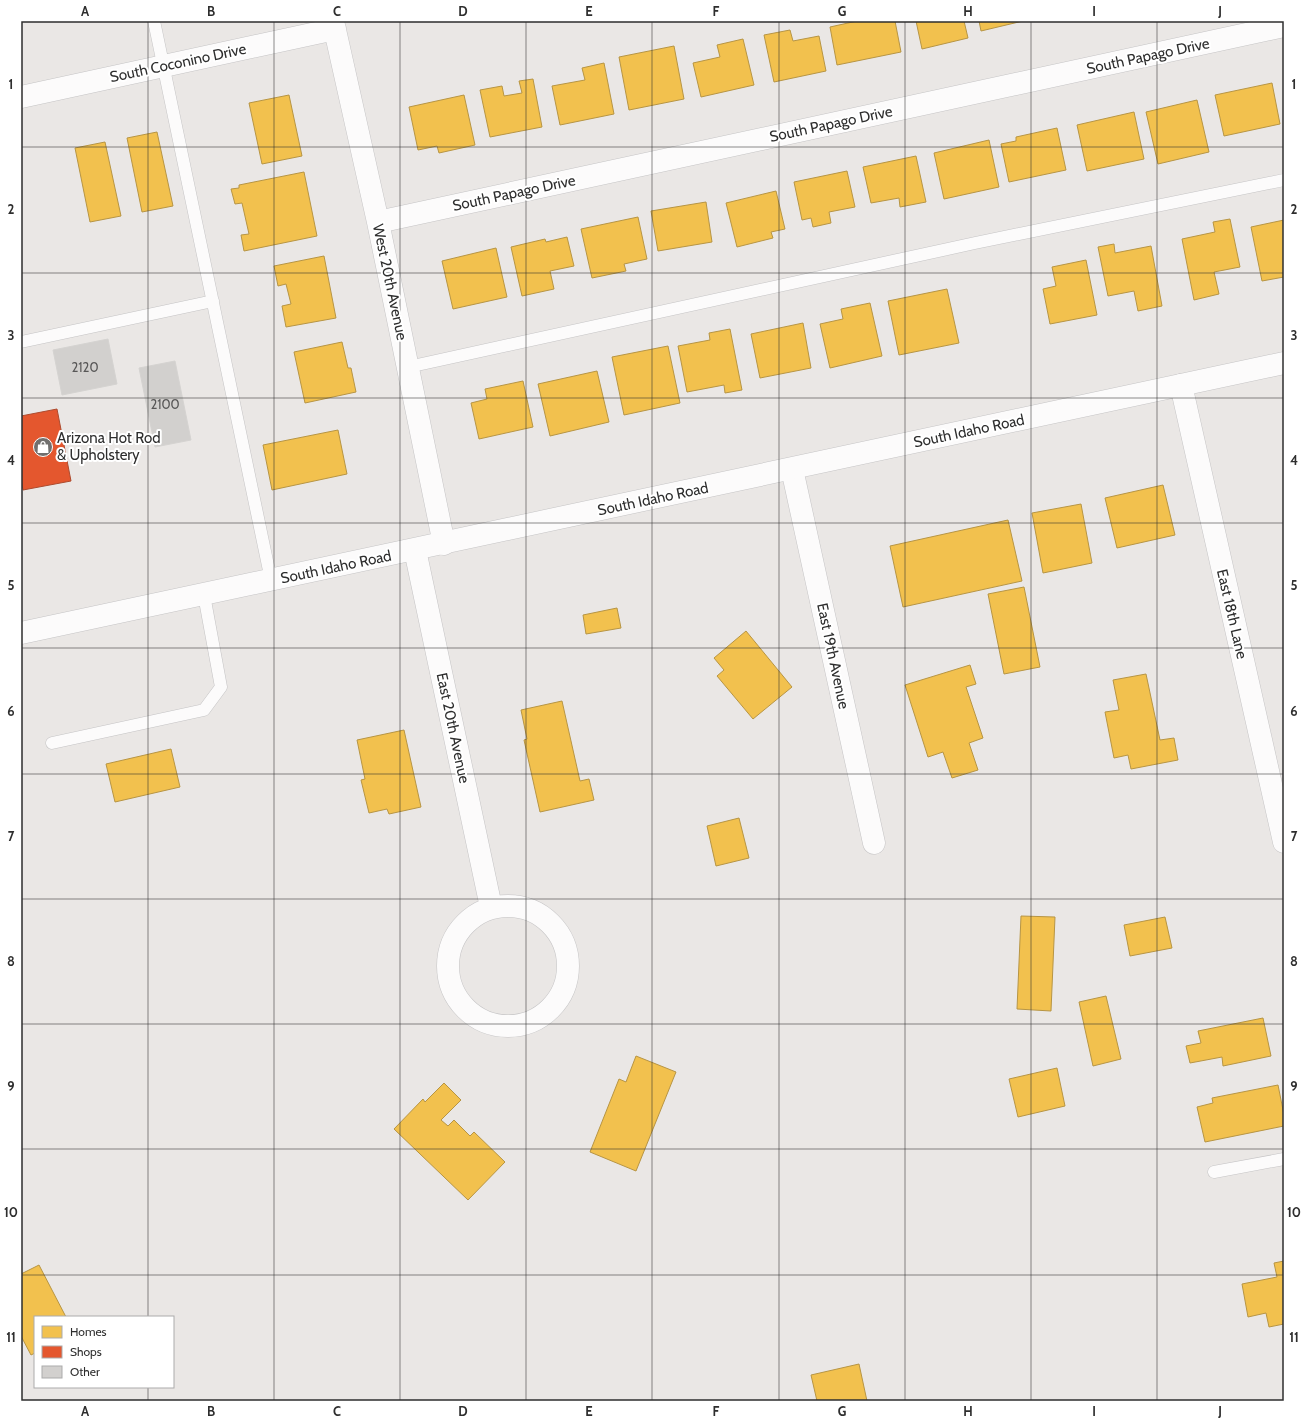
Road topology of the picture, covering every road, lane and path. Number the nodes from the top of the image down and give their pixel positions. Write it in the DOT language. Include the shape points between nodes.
graph roads {
  1 [pos="154,21"];
  2 [pos="334,25"];
  3 [pos="1284,26"];
  4 [pos="164,66"];
  5 [pos="21,97"];
  6 [pos="1284,180"];
  7 [pos="378,222"];
  8 [pos="213,301"];
  9 [pos="21,342"];
  10 [pos="1284,363"];
  11 [pos="408,367"];
  12 [pos="1181,385"];
  13 [pos="792,469"];
  14 [pos="444,544"];
  15 [pos="415,550"];
  16 [pos="271,580"];
  17 [pos="204,595"];
  18 [pos="21,633"];
  19 [pos="52,743"];
  20 [pos="1284,842"];
  21 [pos="874,843"];
  22 [pos="492,907"];
  23 [pos="1284,1158"];
  24 [pos="1214,1172"];
  1 -- 4 [label="lane"];
  2 -- 4 [label="street, South Coconino Drive"];
  2 -- 7 [label="street, West 20th Avenue"];
  3 -- 7 [label="street, South Papago Drive"];
  4 -- 5 [label="street, South Coconino Drive"];
  4 -- 8 [label="lane"];
  6 -- 11 [label="lane" via="975,243"];
  7 -- 11 [label="street, West 20th Avenue"];
  8 -- 9 [label="lane"];
  8 -- 16 [label="lane"];
  10 -- 12 [label="street, South Idaho Road"];
  11 -- 14 [label="street, West 20th Avenue"];
  12 -- 13 [label="street, South Idaho Road"];
  12 -- 20 [label="street, East 18th Lane"];
  13 -- 14 [label="street, South Idaho Road"];
  13 -- 21 [label="street, East 19th Avenue"];
  14 -- 15 [label="street, South Idaho Road"];
  15 -- 16 [label="street, South Idaho Road"];
  15 -- 22 [label="street, East 20th Avenue"];
  16 -- 17 [label="street, South Idaho Road"];
  17 -- 18 [label="street, South Idaho Road"];
  17 -- 19 [label="lane" via="221,687 204,710"];
  22 -- 22 [label="street" via="474,915 459,929 453,940 447,966 450,986 460,1003 474,1017 492,1025 512,1026 532,1022 549,1011 561,995 568,976 567,955 561,936 548,920 531,910 512,905"];
  23 -- 24 [label="lane"];
}
